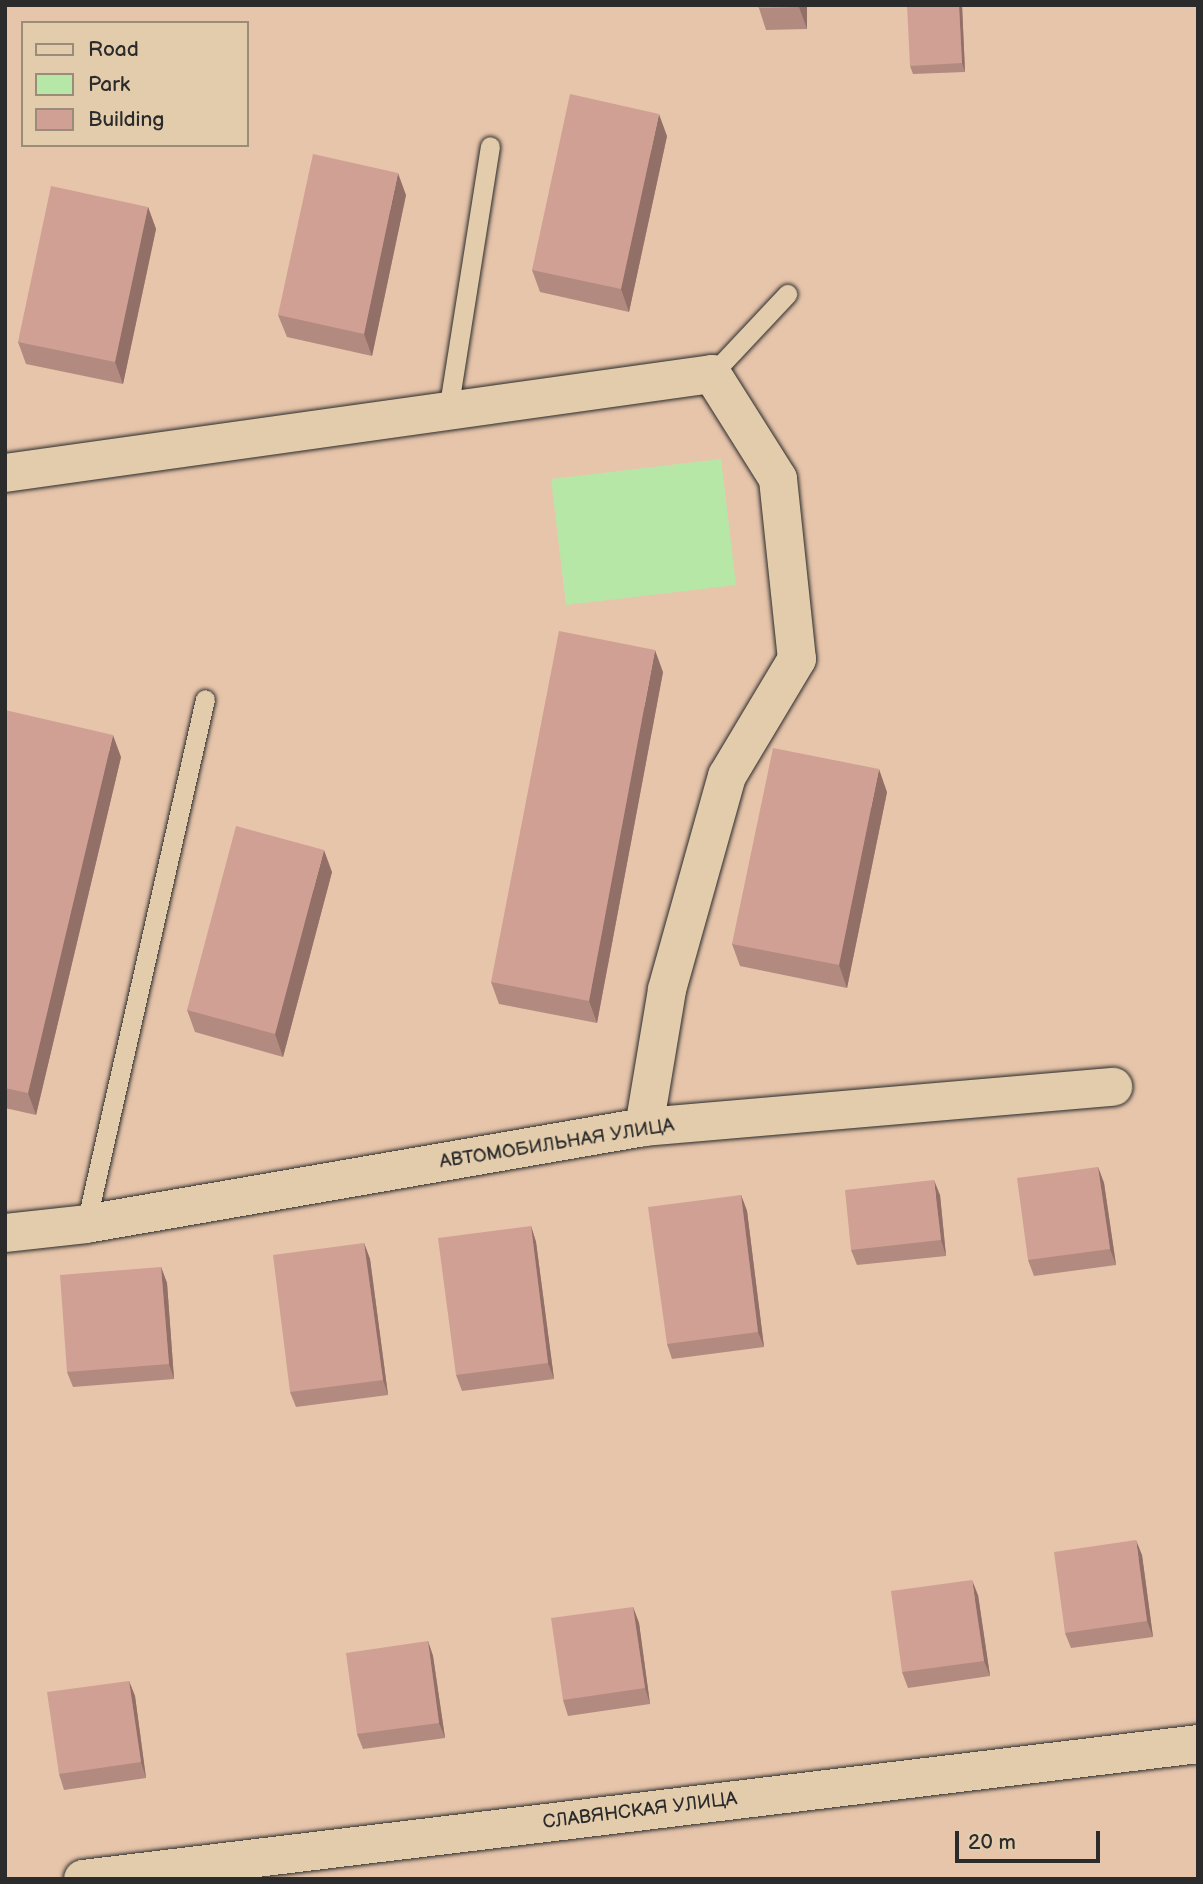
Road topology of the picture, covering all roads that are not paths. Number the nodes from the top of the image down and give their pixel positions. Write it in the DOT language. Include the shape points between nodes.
graph roads {
  1 [pos="490,146"];
  2 [pos="787,294"];
  3 [pos="712,374"];
  4 [pos="448,411"];
  5 [pos="5,473"];
  6 [pos="205,699"];
  7 [pos="1113,1087"];
  8 [pos="644,1127"];
  9 [pos="86,1224"];
  10 [pos="5,1233"];
  11 [pos="1198,1744"];
  12 [pos="83,1879"];
  1 -- 4 [label="lane"];
  2 -- 3 [label="lane"];
  3 -- 4 [label="street"];
  3 -- 8 [label="street" via="778,479 797,659 727,776 667,990"];
  4 -- 5 [label="street"];
  6 -- 9 [label="lane"];
  7 -- 8 [label="street, АВТОМОБИЛЬНАЯ УЛИЦА"];
  8 -- 9 [label="street, АВТОМОБИЛЬНАЯ УЛИЦА"];
  9 -- 10 [label="street, АВТОМОБИЛЬНАЯ УЛИЦА"];
  11 -- 12 [label="street, СЛАВЯНСКАЯ УЛИЦА"];
}
